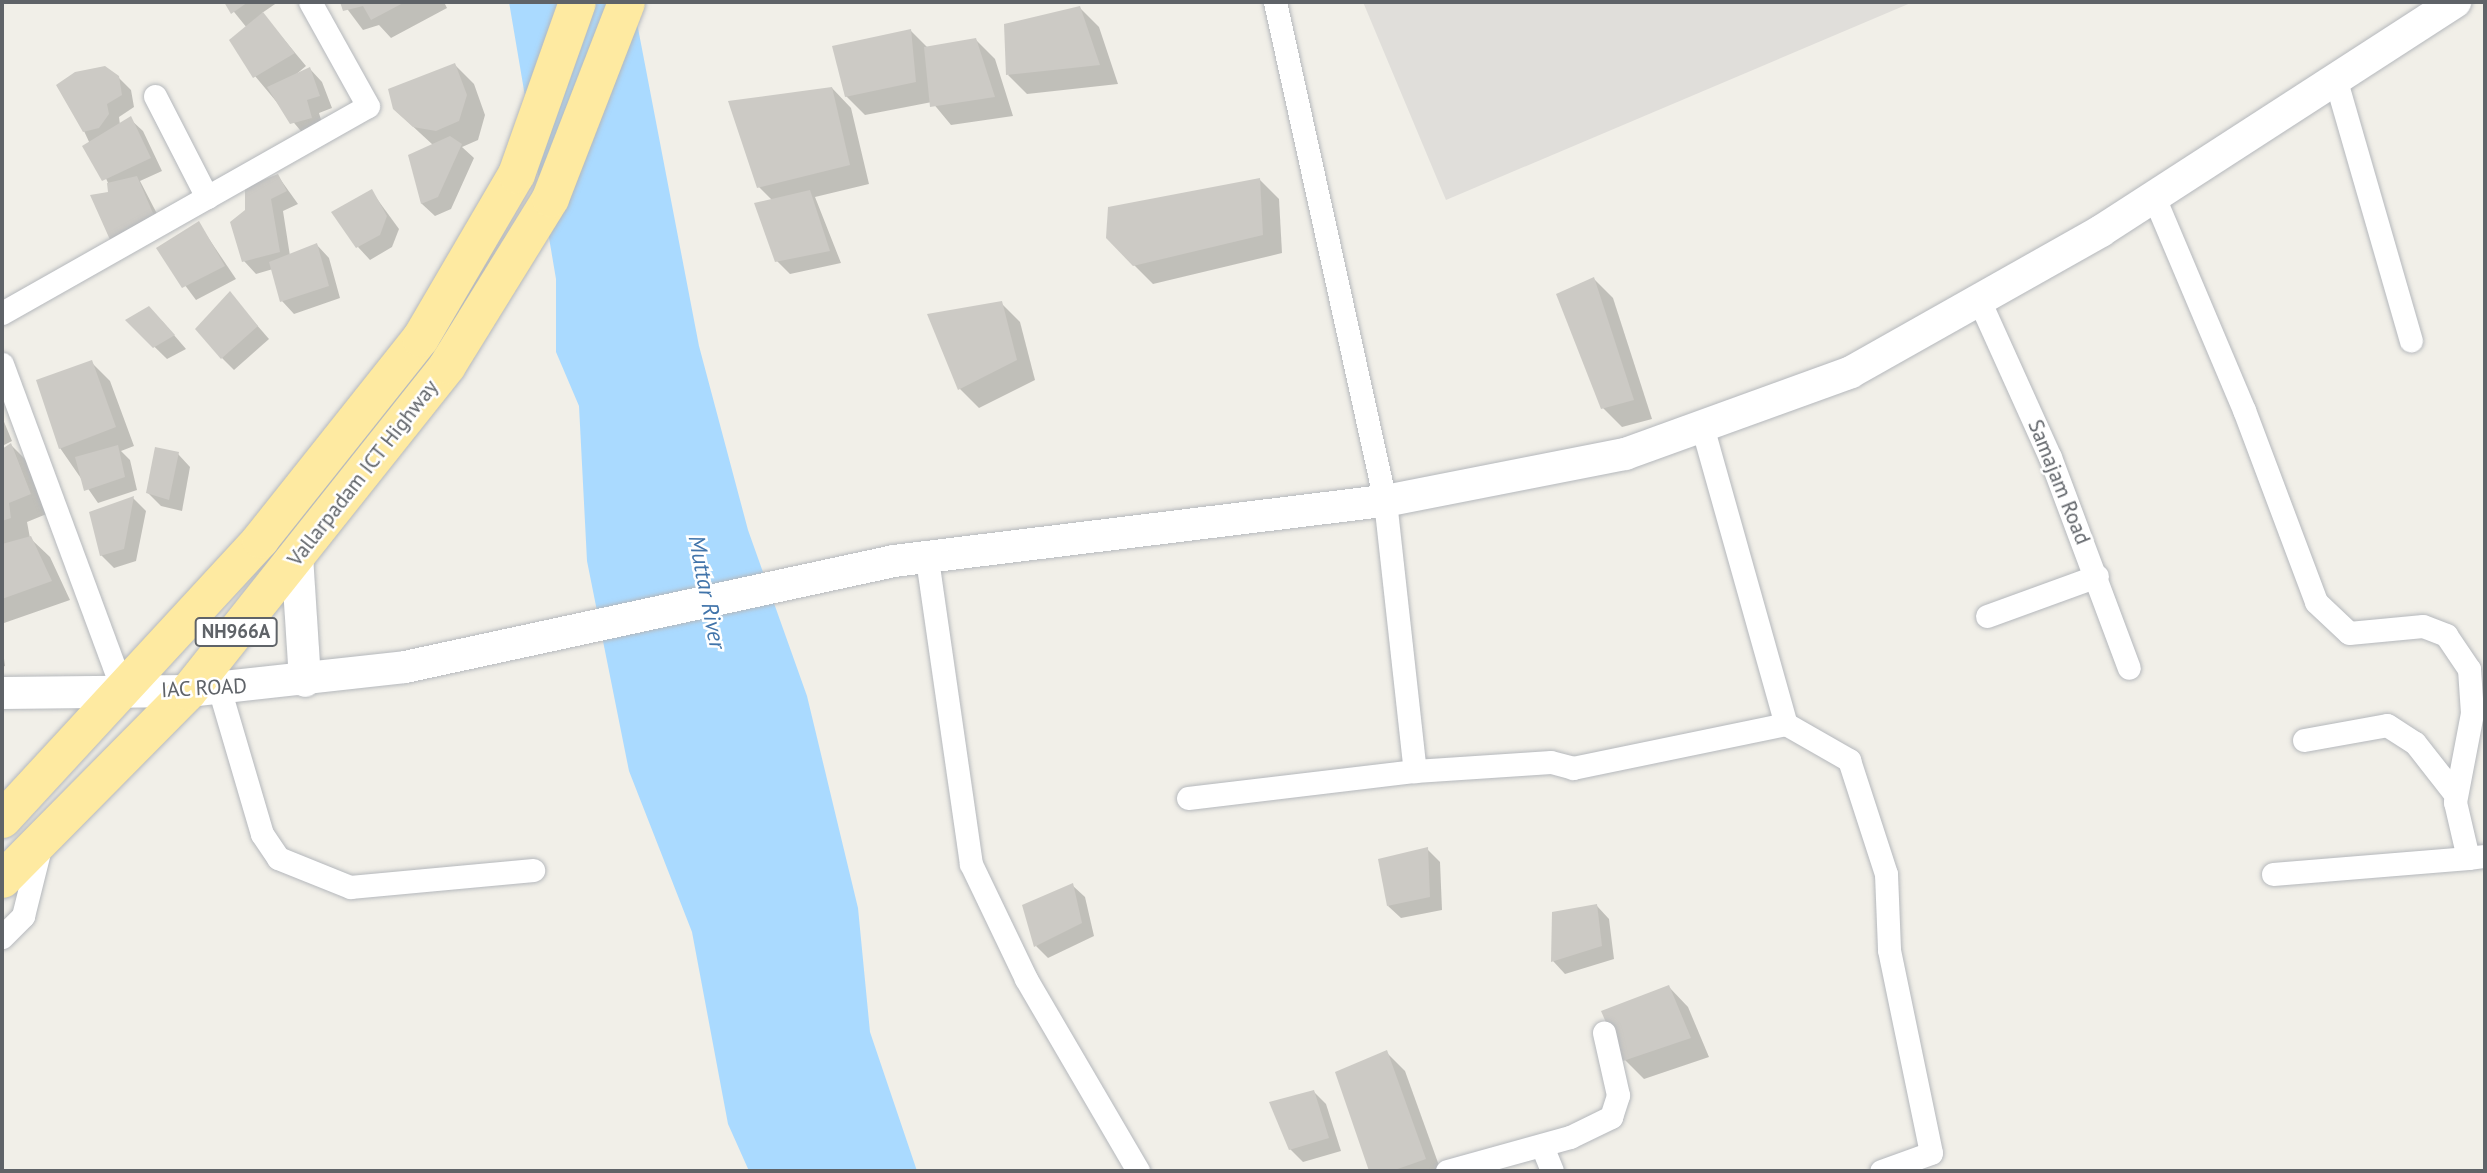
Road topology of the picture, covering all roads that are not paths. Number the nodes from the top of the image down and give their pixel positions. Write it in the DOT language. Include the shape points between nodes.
graph roads {
  1 [pos="310,2"];
  2 [pos="577,2"];
  3 [pos="626,2"];
  4 [pos="1275,2"];
  5 [pos="2455,2"];
  6 [pos="2336,81"];
  7 [pos="155,96"];
  8 [pos="207,197"];
  9 [pos="2154,197"];
  10 [pos="1979,300"];
  11 [pos="2,313"];
  12 [pos="2411,340"];
  13 [pos="2,364"];
  14 [pos="1702,426"];
  15 [pos="1385,501"];
  16 [pos="297,556"];
  17 [pos="927,559"];
  18 [pos="2097,576"];
  19 [pos="1987,616"];
  20 [pos="2129,668"];
  21 [pos="305,681"];
  22 [pos="203,689"];
  23 [pos="123,691"];
  24 [pos="2,693"];
  25 [pos="1786,724"];
  26 [pos="2304,740"];
  27 [pos="1415,771"];
  28 [pos="2455,794"];
  29 [pos="1188,798"];
  30 [pos="2,819"];
  31 [pos="43,838"];
  32 [pos="2477,857"];
  33 [pos="533,870"];
  34 [pos="2273,874"];
  35 [pos="2,879"];
  36 [pos="2,936"];
  37 [pos="1604,1033"];
  38 [pos="1542,1146"];
  39 [pos="1138,1171"];
  40 [pos="1447,1171"];
  41 [pos="1552,1171"];
  42 [pos="1881,1171"];
  1 -- 8 [label="street" via="368,106"];
  2 -- 23 [label="highway, Vallarpadam ICT Highway / NH966A" via="516,173 420,338 260,539"];
  3 -- 16 [label="highway, Vallarpadam ICT Highway / NH966A" via="550,198 447,365"];
  4 -- 15 [label="street"];
  5 -- 6 [label="main road, IAC ROAD"];
  6 -- 9 [label="main road, IAC ROAD"];
  6 -- 12 [label="street"];
  7 -- 8 [label="street"];
  8 -- 11 [label="street"];
  9 -- 10 [label="main road, IAC ROAD"];
  9 -- 28 [label="street" via="2244,410 2316,602 2349,633 2423,626 2446,635 2469,670 2472,713"];
  10 -- 14 [label="main road, IAC ROAD" via="1851,372"];
  10 -- 18 [label="street, Samajam Road"];
  13 -- 23 [label="street"];
  14 -- 15 [label="main road, IAC ROAD" via="1625,454"];
  14 -- 25 [label="street"];
  15 -- 17 [label="main road, IAC ROAD"];
  15 -- 27 [label="street"];
  16 -- 21 [label="main road"];
  16 -- 22 [label="highway, Vallarpadam ICT Highway / NH966A"];
  17 -- 21 [label="main road, IAC ROAD" via="894,561 405,667"];
  17 -- 39 [label="street" via="971,864 1026,979"];
  18 -- 19 [label="street"];
  18 -- 20 [label="street, Samajam Road"];
  21 -- 22 [label="main road, IAC ROAD"];
  22 -- 23 [label="main road, IAC ROAD"];
  22 -- 31 [label="highway, Vallarpadam ICT Highway / NH966A"];
  22 -- 33 [label="street" via="262,834 278,858 350,887"];
  23 -- 24 [label="main road, IAC ROAD"];
  23 -- 30 [label="highway, Vallarpadam ICT Highway / NH966A"];
  25 -- 27 [label="street" via="1573,768 1552,762"];
  25 -- 42 [label="street" via="1849,761 1886,874 1889,950 1931,1153"];
  26 -- 28 [label="street" via="2387,725 2415,743"];
  27 -- 29 [label="street"];
  28 -- 32 [label="street"];
  31 -- 35 [label="highway, Vallarpadam ICT Highway / NH966A"];
  31 -- 36 [label="street" via="23,916"];
  32 -- 34 [label="street"];
  37 -- 38 [label="street" via="1617,1111 1598,1126"];
  38 -- 40 [label="street"];
  38 -- 41 [label="street"];
}
